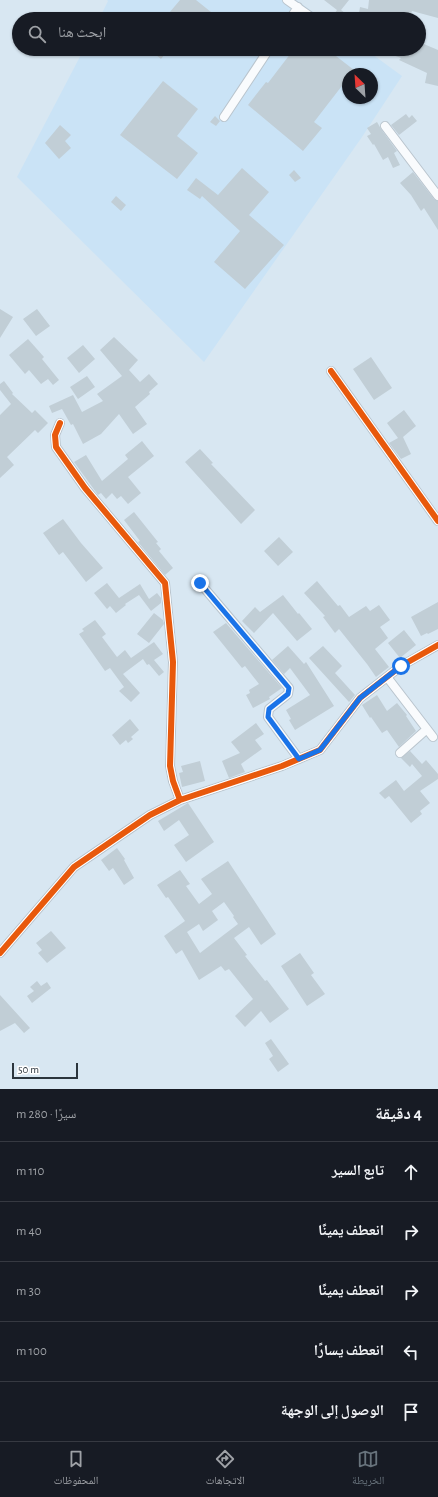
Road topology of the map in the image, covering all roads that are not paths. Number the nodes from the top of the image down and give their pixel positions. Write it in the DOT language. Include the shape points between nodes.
graph roads {
  1 [pos="287,0"];
  2 [pos="298,8"];
  3 [pos="295,12"];
  4 [pos="304,12"];
  5 [pos="265,56"];
  6 [pos="224,116"];
  7 [pos="385,126"];
  8 [pos="438,196"];
  9 [pos="331,371"];
  10 [pos="60,423"];
  11 [pos="438,521"];
  12 [pos="200,583"];
  13 [pos="438,646"];
  14 [pos="387,677"];
  15 [pos="427,729"];
  16 [pos="433,737"];
  17 [pos="400,753"];
  18 [pos="299,759"];
  19 [pos="180,800"];
  20 [pos="0,953"];
  1 -- 2 [label="street"];
  2 -- 3 [label="street"];
  2 -- 4 [label="street"];
  5 -- 6 [label="street"];
  7 -- 8 [label="street"];
  9 -- 11 [label="street"];
  10 -- 19 [label="street" via="55,435 56,447 85,488 165,583 173,662 170,766"];
  12 -- 18 [label="street" via="289,688 288,694 269,709 268,717"];
  13 -- 14 [label="street" via="401,666"];
  14 -- 15 [label="street"];
  14 -- 18 [label="street" via="360,698 320,750"];
  15 -- 16 [label="street"];
  15 -- 17 [label="street"];
  18 -- 19 [label="street"];
  19 -- 20 [label="street" via="150,815 74,868"];
}
